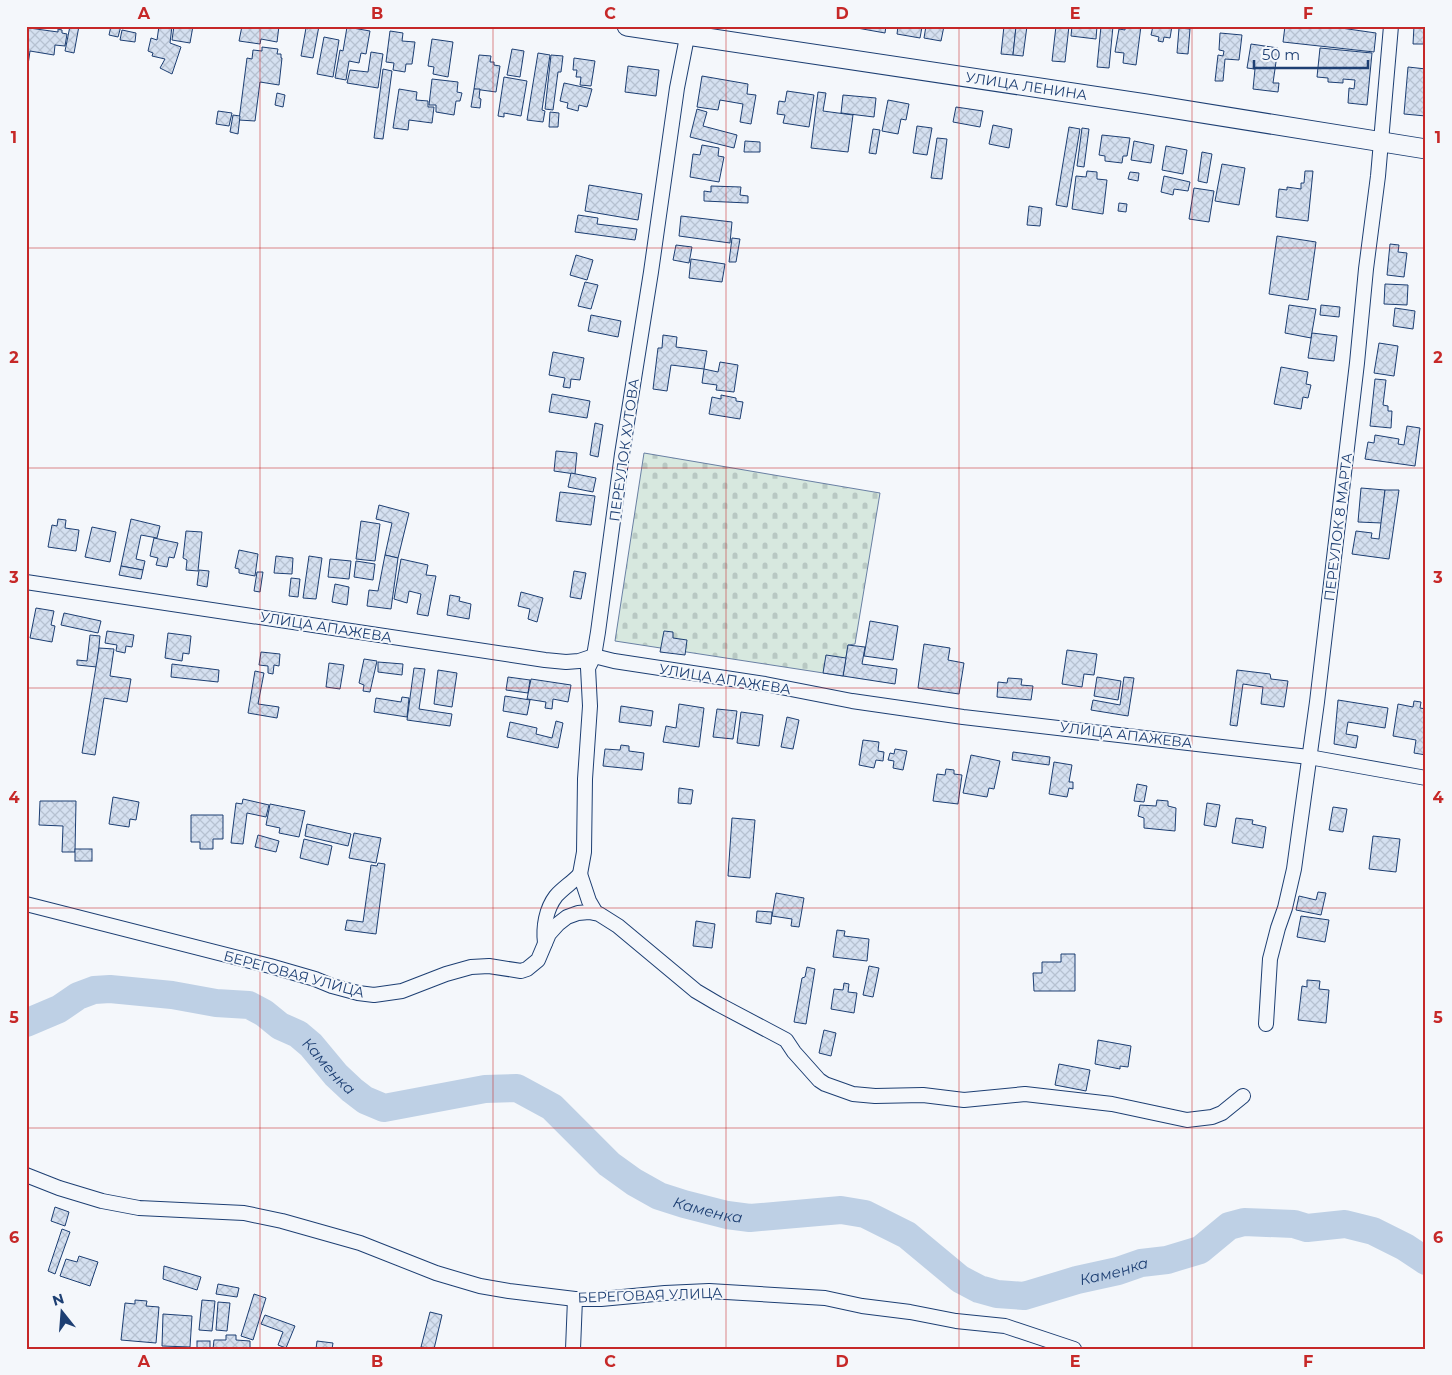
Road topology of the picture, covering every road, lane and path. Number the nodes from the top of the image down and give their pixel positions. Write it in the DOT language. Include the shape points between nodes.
graph roads {
  1 [pos="627,26"];
  2 [pos="1391,26"];
  3 [pos="688,31"];
  4 [pos="1381,142"];
  5 [pos="1426,149"];
  6 [pos="26,582"];
  7 [pos="594,656"];
  8 [pos="1309,757"];
  9 [pos="1426,778"];
  10 [pos="580,874"];
  11 [pos="26,904"];
  12 [pos="596,914"];
  13 [pos="545,943"];
  14 [pos="1266,1024"];
  15 [pos="1243,1096"];
  16 [pos="26,1175"];
  17 [pos="575,1299"];
  18 [pos="573,1349"];
  19 [pos="1074,1349"];
  1 -- 3 [label="street, УЛИЦА ЛЕНИНА"];
  2 -- 4 [label="street, ПЕРЕУЛОК 8 МАРТА"];
  3 -- 4 [label="street, УЛИЦА ЛЕНИНА"];
  3 -- 7 [label="street, ПЕРЕУЛОК ХУТОВА"];
  4 -- 5 [label="street, УЛИЦА ЛЕНИНА"];
  4 -- 8 [label="street, ПЕРЕУЛОК 8 МАРТА"];
  6 -- 7 [label="street, УЛИЦА АПАЖЕВА" via="545,660 579,661"];
  7 -- 8 [label="street, УЛИЦА АПАЖЕВА" via="963,717"];
  7 -- 10 [label="street, ПЕРЕУЛОК ХУТОВА" via="588,668 590,706 584,780 584,852"];
  8 -- 9 [label="street, УЛИЦА АПАЖЕВА"];
  8 -- 14 [label="street, ПЕРЕУЛОК 8 МАРТА" via="1294,869 1270,959"];
  10 -- 12 [label="street"];
  10 -- 13 [label="street" via="550,906"];
  11 -- 13 [label="street, БЕРЕГОВАЯ УЛИЦА" via="374,995 402,991 470,967 521,971 538,960"];
  12 -- 13 [label="street, БЕРЕГОВАЯ УЛИЦА" via="578,913 567,917"];
  12 -- 15 [label="street" via="618,926 696,990 786,1040 819,1080 853,1094 923,1095 964,1100 1025,1094 1112,1104 1187,1120 1222,1114"];
  16 -- 17 [label="street, БЕРЕГОВАЯ УЛИЦА" via="102,1201 139,1208 244,1213 282,1221 367,1246 465,1282"];
  17 -- 18 [label="street"];
  17 -- 19 [label="street, БЕРЕГОВАЯ УЛИЦА" via="709,1291 825,1298 1006,1326"];
}
